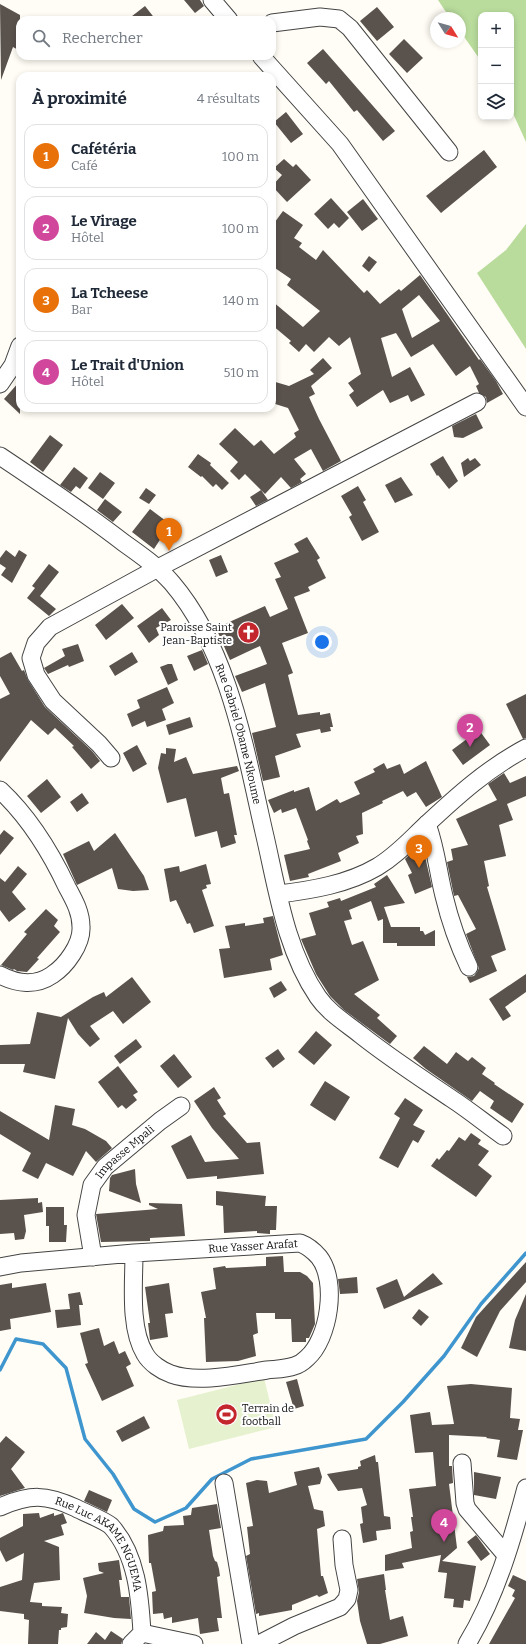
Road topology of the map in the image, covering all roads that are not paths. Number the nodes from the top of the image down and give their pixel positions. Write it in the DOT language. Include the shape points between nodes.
graph roads {
  1 [pos="212,0"];
  2 [pos="226,16"];
  3 [pos="276,22"];
  4 [pos="265,60"];
  5 [pos="275,72"];
  6 [pos="276,73"];
  7 [pos="450,152"];
  8 [pos="16,357"];
  9 [pos="0,384"];
  10 [pos="477,402"];
  11 [pos="526,407"];
  12 [pos="0,456"];
  13 [pos="158,568"];
  14 [pos="526,748"];
  15 [pos="111,758"];
  16 [pos="0,790"];
  17 [pos="427,824"];
  18 [pos="279,894"];
  19 [pos="469,967"];
  20 [pos="0,975"];
  21 [pos="181,1106"];
  22 [pos="502,1136"];
  23 [pos="134,1253"];
  24 [pos="93,1257"];
  25 [pos="0,1268"];
  26 [pos="462,1463"];
  27 [pos="224,1482"];
  28 [pos="526,1488"];
  29 [pos="0,1507"];
  30 [pos="524,1508"];
  31 [pos="342,1539"];
  32 [pos="506,1555"];
  33 [pos="137,1638"];
  34 [pos="194,1644"];
  35 [pos="251,1644"];
  36 [pos="259,1644"];
  37 [pos="467,1644"];
  1 -- 2 [label="street"];
  3 -- 7 [label="street" via="320,17 338,19 350,28"];
  4 -- 5 [label="street"];
  6 -- 11 [label="street" via="340,144"];
  8 -- 9 [label="street"];
  10 -- 13 [label="street"];
  12 -- 13 [label="street, Rue Gabriel Obame Nkoume" via="95,520"];
  13 -- 15 [label="street" via="50,627 36,643 31,658 36,675 53,701"];
  13 -- 18 [label="street, Rue Gabriel Obame Nkoume" via="185,600 217,658 244,744"];
  14 -- 17 [label="street" via="495,765"];
  16 -- 20 [label="street" via="41,837 80,913 82,928 70,958 48,977 33,983 19,983"];
  17 -- 18 [label="street" via="377,867 349,880"];
  17 -- 19 [label="street" via="433,839 455,935"];
  18 -- 22 [label="street, Rue Gabriel Obame Nkoume" via="298,962 326,1008 376,1047"];
  21 -- 24 [label="street, Impasse Mpali" via="105,1167 92,1184 86,1216"];
  23 -- 23 [label="street, Rue Yasser Arafat" via="300,1243 310,1247 320,1258 328,1279 330,1302 320,1340 308,1358 294,1366 213,1378 171,1374 146,1356 139,1342 136,1325"];
  23 -- 24 [label="street, Rue Yasser Arafat"];
  24 -- 25 [label="street, Rue Yasser Arafat" via="21,1263"];
  26 -- 32 [label="street" via="467,1509"];
  27 -- 35 [label="street"];
  28 -- 30 [label="street"];
  29 -- 33 [label="street, Rue Luc AKAME NGUEMA" via="15,1500 41,1496 66,1504 110,1525 125,1546 140,1596"];
  30 -- 32 [label="street"];
  31 -- 36 [label="street" via="349,1590 347,1599 340,1607"];
  32 -- 37 [label="street" via="486,1608"];
  33 -- 34 [label="street"];
}
